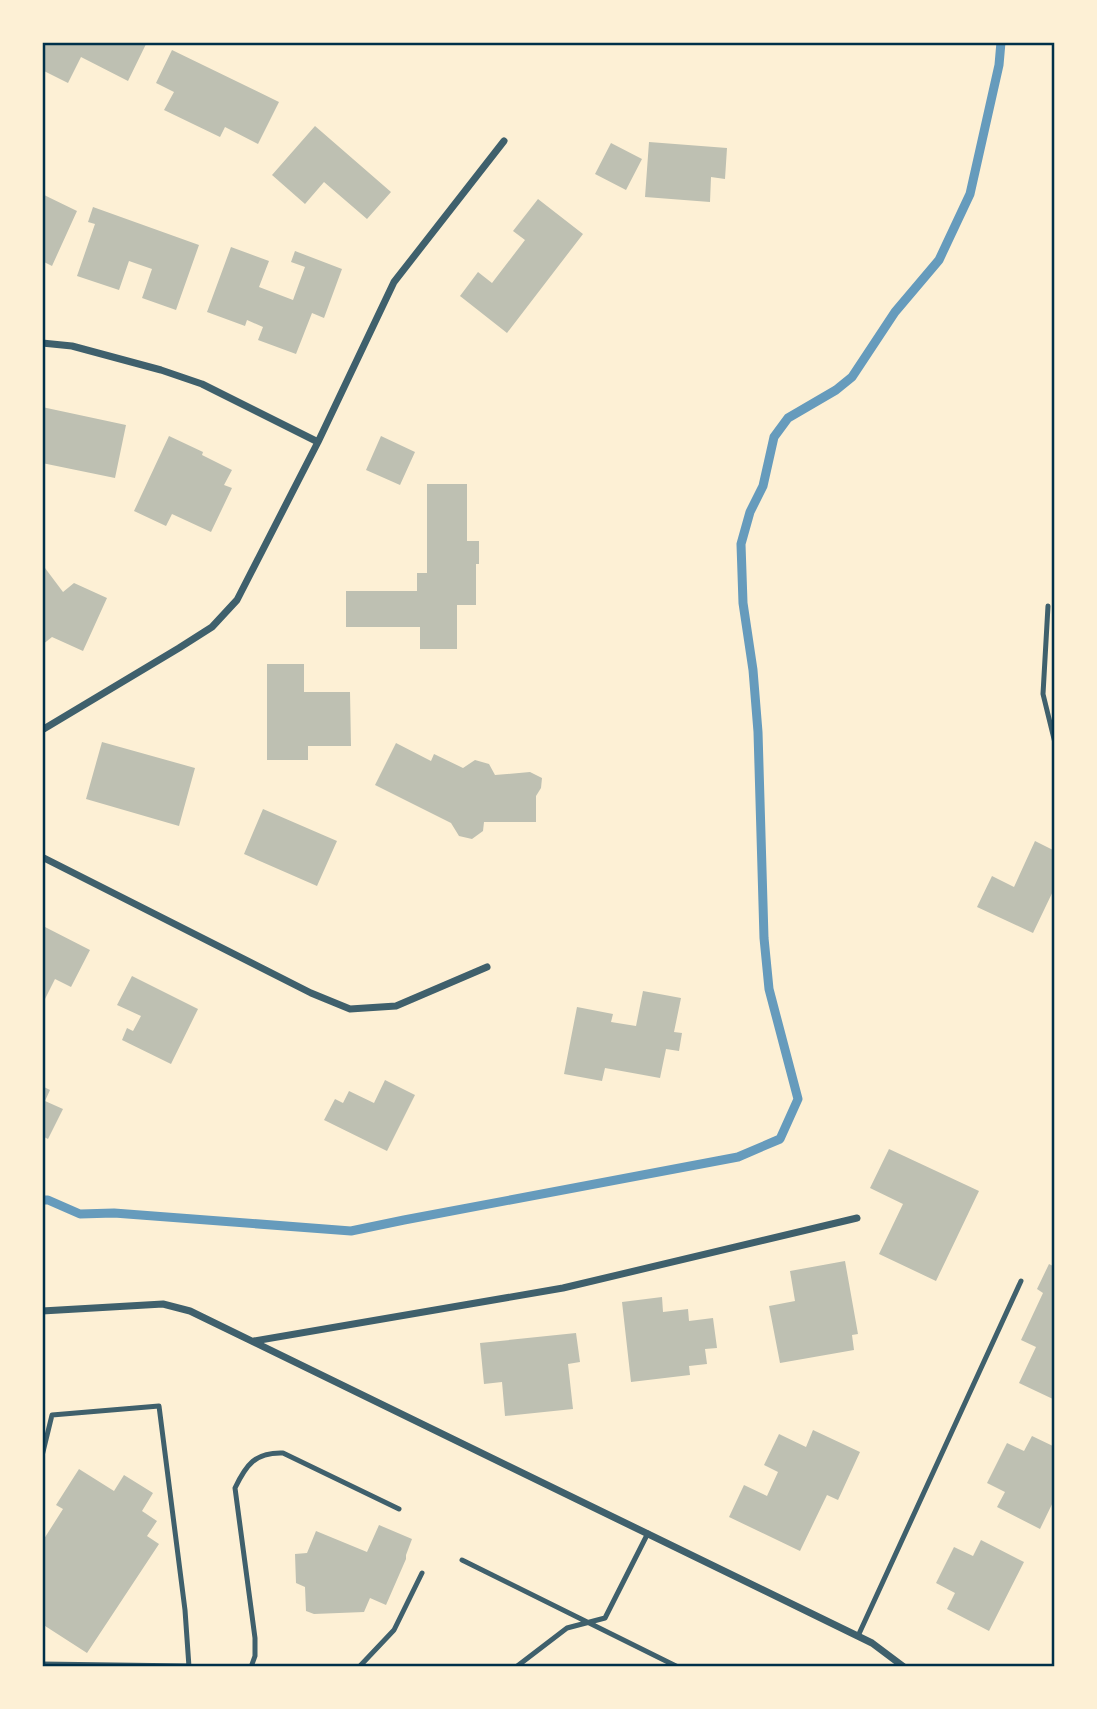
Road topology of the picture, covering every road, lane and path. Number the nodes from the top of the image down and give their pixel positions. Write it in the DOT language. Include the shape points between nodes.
graph roads {
  1 [pos="504,141"];
  2 [pos="42,343"];
  3 [pos="318,442"];
  4 [pos="1048,606"];
  5 [pos="42,730"];
  6 [pos="1055,743"];
  7 [pos="42,857"];
  8 [pos="487,967"];
  9 [pos="857,1218"];
  10 [pos="1021,1281"];
  11 [pos="42,1311"];
  12 [pos="253,1341"];
  13 [pos="42,1456"];
  14 [pos="399,1509"];
  15 [pos="648,1533"];
  16 [pos="462,1560"];
  17 [pos="422,1573"];
  18 [pos="590,1623"];
  19 [pos="858,1636"];
  20 [pos="42,1664"];
  21 [pos="189,1667"];
  22 [pos="251,1667"];
  23 [pos="359,1667"];
  24 [pos="516,1667"];
  25 [pos="678,1667"];
  26 [pos="904,1667"];
  1 -- 3 [label="street" via="394,282"];
  2 -- 3 [label="street" via="72,346 202,384"];
  3 -- 5 [label="street" via="237,600 212,627"];
  4 -- 6 [label="lane" via="1043,694"];
  7 -- 8 [label="street" via="350,1009 396,1006"];
  9 -- 12 [label="street" via="563,1288"];
  10 -- 19 [label="lane"];
  11 -- 12 [label="street" via="163,1304 191,1311"];
  12 -- 15 [label="street"];
  13 -- 21 [label="lane" via="52,1415 159,1406"];
  14 -- 22 [label="lane" via="283,1453 257,1457 247,1467 235,1488 254,1638"];
  15 -- 18 [label="lane" via="605,1618"];
  15 -- 19 [label="street"];
  16 -- 18 [label="lane"];
  17 -- 23 [label="lane" via="394,1630"];
  18 -- 24 [label="lane" via="567,1628"];
  18 -- 25 [label="lane"];
  19 -- 26 [label="street"];
  20 -- 21 [label="lane"];
}
